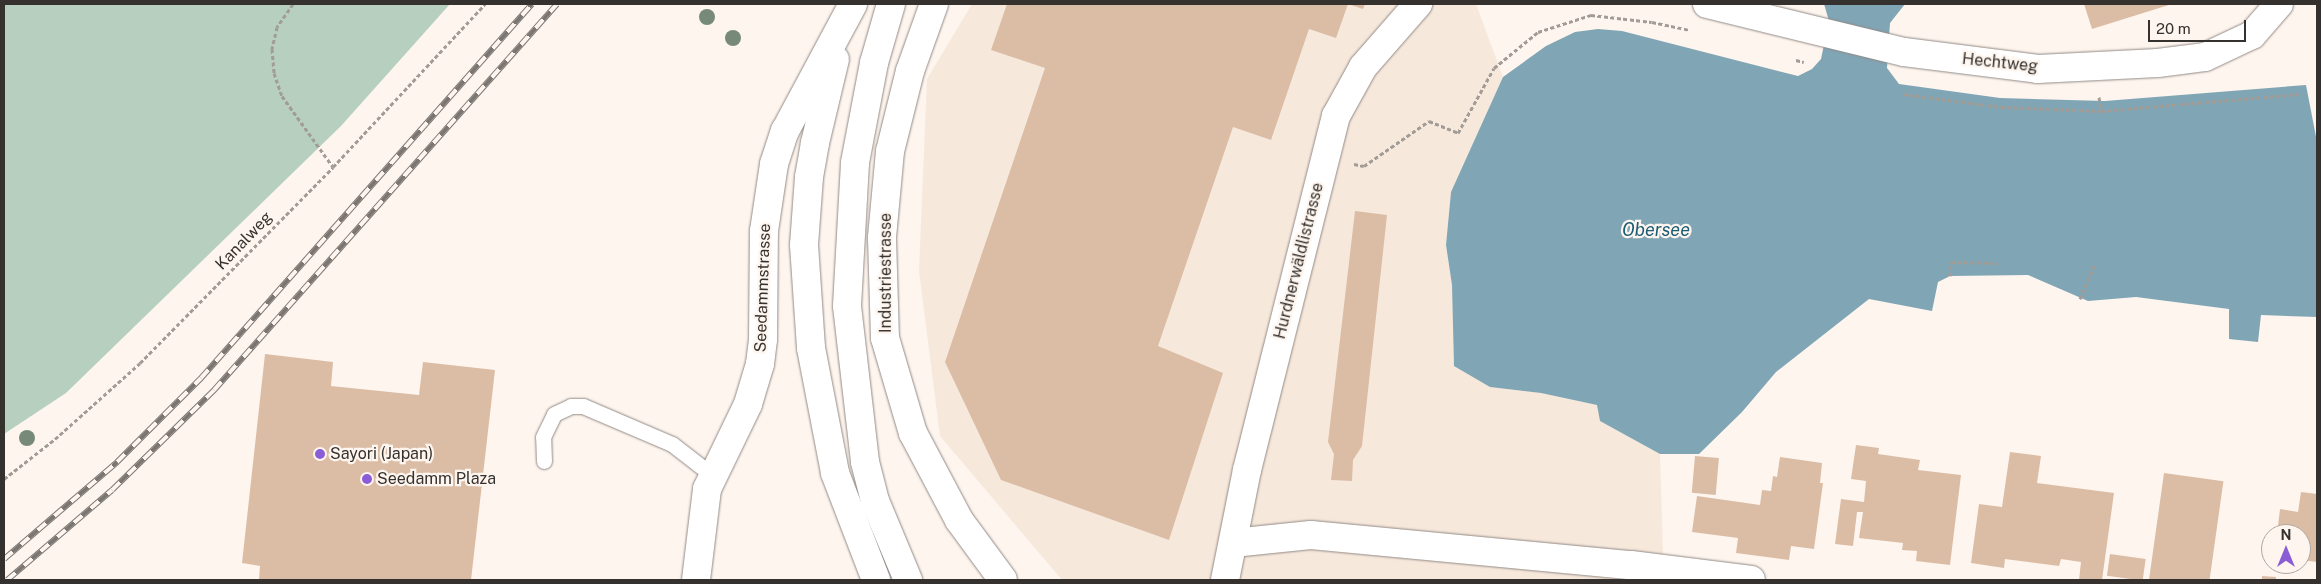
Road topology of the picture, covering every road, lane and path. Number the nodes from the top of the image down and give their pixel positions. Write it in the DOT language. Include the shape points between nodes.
graph roads {
  1 [pos="293,4"];
  2 [pos="485,4"];
  3 [pos="854,4"];
  4 [pos="891,4"];
  5 [pos="934,4"];
  6 [pos="1418,4"];
  7 [pos="1707,4"];
  8 [pos="2279,4"];
  9 [pos="1696,31"];
  10 [pos="1786,57"];
  11 [pos="1804,62"];
  12 [pos="2098,89"];
  13 [pos="1903,94"];
  14 [pos="2300,94"];
  15 [pos="2101,111"];
  16 [pos="1324,160"];
  17 [pos="333,167"];
  18 [pos="1997,264"];
  19 [pos="2095,264"];
  20 [pos="1950,276"];
  21 [pos="2080,299"];
  22 [pos="544,461"];
  23 [pos="712,475"];
  24 [pos="4,479"];
  25 [pos="1233,543"];
  26 [pos="696,580"];
  27 [pos="876,580"];
  28 [pos="908,580"];
  29 [pos="1003,580"];
  30 [pos="1225,580"];
  31 [pos="1751,580"];
  1 -- 17 [label="path" via="277,27 272,49 274,73 282,96"];
  2 -- 17 [label="path, Kanalweg"];
  3 -- 23 [label="main road, Seedammstrasse" via="785,131 774,164 764,231 764,340 760,364 748,404"];
  3 -- 27 [label="main road" via="840,44 815,143 804,245 811,348 835,472"];
  4 -- 28 [label="main road" via="874,63 855,163 847,306 865,462 874,501"];
  5 -- 29 [label="main road, Industriestrasse" via="910,71 890,151 882,238 885,338 913,434 959,520"];
  6 -- 16 [label="main road, Hurdnerwäldlistrasse" via="1363,67 1336,116"];
  7 -- 8 [label="main road, Hechtweg" via="1904,52 2038,68 2158,63 2204,57 2252,35"];
  9 -- 16 [label="path" via="1591,15 1538,32 1494,68 1458,133 1429,121 1364,166"];
  10 -- 11 [label="path"];
  12 -- 15 [label="path"];
  13 -- 15 [label="path" via="2001,107"];
  14 -- 15 [label="path"];
  16 -- 25 [label="main road, Hurdnerwäldlistrasse" via="1247,470"];
  17 -- 24 [label="path, Kanalweg" via="140,363 55,439"];
  18 -- 20 [label="path" via="1951,262"];
  19 -- 21 [label="path"];
  22 -- 23 [label="lane" via="543,437 554,414 571,406 583,406 672,444"];
  23 -- 26 [label="main road, Seedammstrasse" via="704,506"];
  25 -- 30 [label="main road, Hurdnerwäldlistrasse"];
  25 -- 31 [label="main road" via="1311,535 1631,565"];
}
